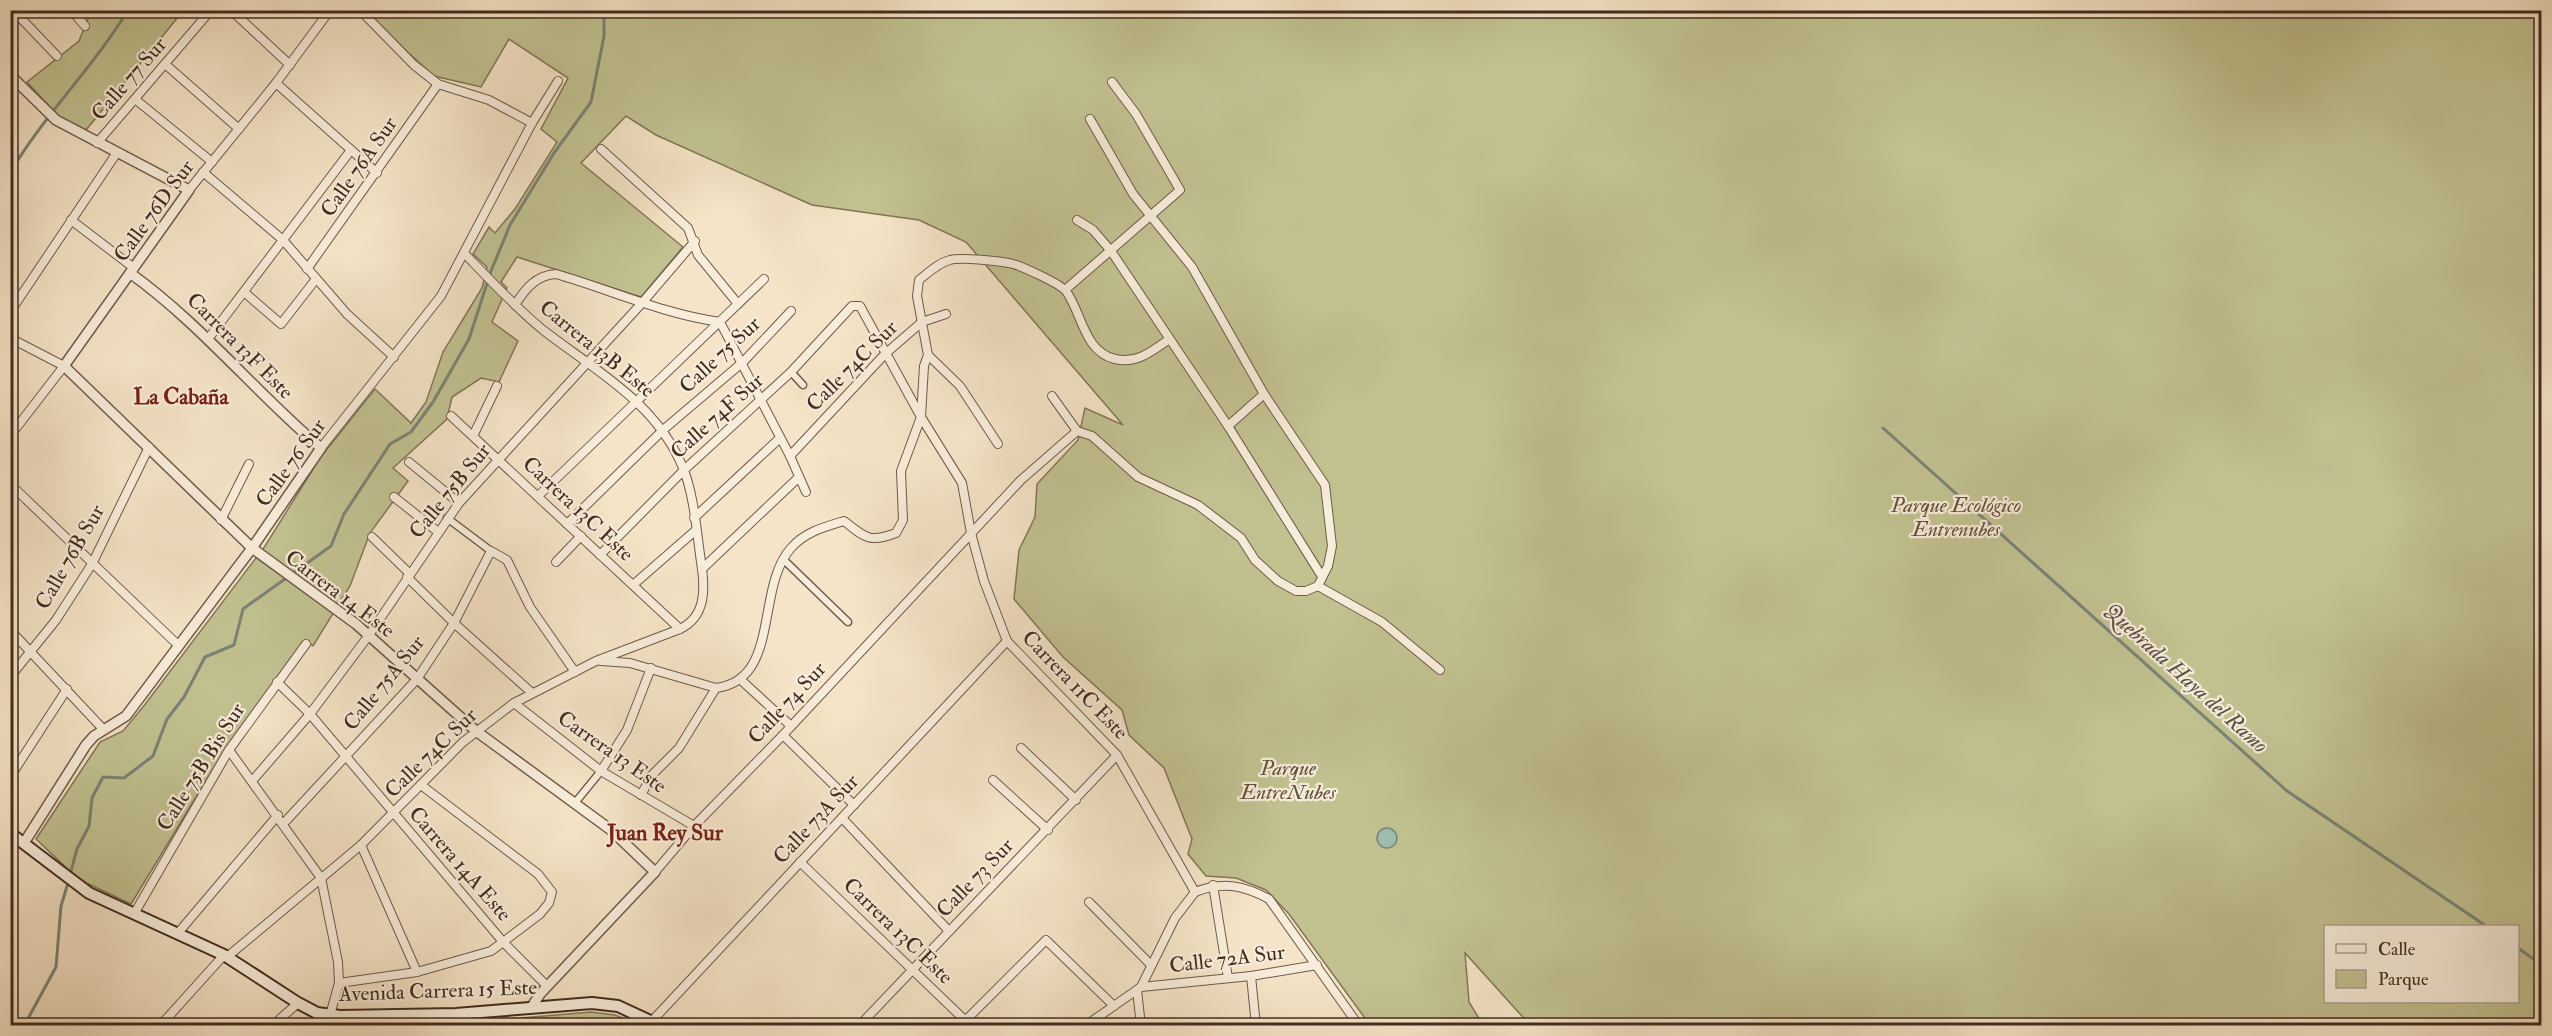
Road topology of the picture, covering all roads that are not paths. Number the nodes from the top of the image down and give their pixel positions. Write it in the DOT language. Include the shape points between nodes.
graph roads {
  1 [pos="13,10"];
  2 [pos="71,10"];
  3 [pos="211,10"];
  4 [pos="231,10"];
  5 [pos="330,10"];
  6 [pos="360,10"];
  7 [pos="85,26"];
  8 [pos="57,56"];
  9 [pos="165,64"];
  10 [pos="290,65"];
  11 [pos="10,75"];
  12 [pos="558,81"];
  13 [pos="1112,82"];
  14 [pos="276,83"];
  15 [pos="438,84"];
  16 [pos="135,99"];
  17 [pos="1090,120"];
  18 [pos="532,123"];
  19 [pos="239,129"];
  20 [pos="97,143"];
  21 [pos="601,149"];
  22 [pos="351,150"];
  23 [pos="117,154"];
  24 [pos="212,162"];
  25 [pos="203,172"];
  26 [pos="377,174"];
  27 [pos="189,190"];
  28 [pos="1152,217"];
  29 [pos="71,220"];
  30 [pos="1077,220"];
  31 [pos="283,240"];
  32 [pos="695,241"];
  33 [pos="1111,251"];
  34 [pos="465,254"];
  35 [pos="307,269"];
  36 [pos="132,270"];
  37 [pos="316,279"];
  38 [pos="764,279"];
  39 [pos="1065,290"];
  40 [pos="244,292"];
  41 [pos="642,303"];
  42 [pos="738,304"];
  43 [pos="515,305"];
  44 [pos="856,305"];
  45 [pos="791,311"];
  46 [pos="10,312"];
  47 [pos="946,314"];
  48 [pos="720,322"];
  49 [pos="922,322"];
  50 [pos="10,338"];
  51 [pos="208,339"];
  52 [pos="1168,340"];
  53 [pos="885,354"];
  54 [pos="928,355"];
  55 [pos="394,357"];
  56 [pos="588,362"];
  57 [pos="742,362"];
  58 [pos="64,366"];
  59 [pos="791,372"];
  60 [pos="803,385"];
  61 [pos="497,386"];
  62 [pos="1264,394"];
  63 [pos="1052,396"];
  64 [pos="760,399"];
  65 [pos="636,400"];
  66 [pos="451,416"];
  67 [pos="921,417"];
  68 [pos="1228,426"];
  69 [pos="663,430"];
  70 [pos="1077,431"];
  71 [pos="10,436"];
  72 [pos="473,436"];
  73 [pos="780,438"];
  74 [pos="998,444"];
  75 [pos="149,447"];
  76 [pos="321,448"];
  77 [pos="790,456"];
  78 [pos="498,460"];
  79 [pos="409,462"];
  80 [pos="249,464"];
  81 [pos="684,470"];
  82 [pos="798,478"];
  83 [pos="10,484"];
  84 [pos="806,492"];
  85 [pos="538,496"];
  86 [pos="394,497"];
  87 [pos="459,503"];
  88 [pos="447,518"];
  89 [pos="693,518"];
  90 [pos="220,520"];
  91 [pos="567,524"];
  92 [pos="696,530"];
  93 [pos="437,531"];
  94 [pos="971,533"];
  95 [pos="580,536"];
  96 [pos="372,537"];
  97 [pos="252,548"];
  98 [pos="491,551"];
  99 [pos="600,555"];
  100 [pos="784,560"];
  101 [pos="556,562"];
  102 [pos="92,564"];
  103 [pos="702,569"];
  104 [pos="408,575"];
  105 [pos="1321,575"];
  106 [pos="633,585"];
  107 [pos="1318,586"];
  108 [pos="705,592"];
  109 [pos="848,622"];
  110 [pos="454,623"];
  111 [pos="680,629"];
  112 [pos="10,630"];
  113 [pos="369,635"];
  114 [pos="1007,641"];
  115 [pos="306,644"];
  116 [pos="178,645"];
  117 [pos="32,651"];
  118 [pos="596,661"];
  119 [pos="651,668"];
  120 [pos="1440,670"];
  121 [pos="575,672"];
  122 [pos="10,677"];
  123 [pos="417,679"];
  124 [pos="741,680"];
  125 [pos="277,682"];
  126 [pos="716,688"];
  127 [pos="67,689"];
  128 [pos="532,693"];
  129 [pos="514,703"];
  130 [pos="310,714"];
  131 [pos="791,726"];
  132 [pos="103,729"];
  133 [pos="476,731"];
  134 [pos="783,735"];
  135 [pos="1021,748"];
  136 [pos="230,750"];
  137 [pos="1117,755"];
  138 [pos="346,757"];
  139 [pos="601,771"];
  140 [pos="10,777"];
  141 [pos="253,780"];
  142 [pos="993,780"];
  143 [pos="421,786"];
  144 [pos="641,795"];
  145 [pos="1076,800"];
  146 [pos="574,804"];
  147 [pos="854,805"];
  148 [pos="393,814"];
  149 [pos="278,815"];
  150 [pos="842,818"];
  151 [pos="284,823"];
  152 [pos="694,826"];
  153 [pos="1048,830"];
  154 [pos="10,833"];
  155 [pos="24,843"];
  156 [pos="361,845"];
  157 [pos="800,862"];
  158 [pos="655,872"];
  159 [pos="321,878"];
  160 [pos="1213,885"];
  161 [pos="1195,892"];
  162 [pos="1089,902"];
  163 [pos="135,914"];
  164 [pos="949,931"];
  165 [pos="178,933"];
  166 [pos="504,943"];
  167 [pos="226,956"];
  168 [pos="1150,964"];
  169 [pos="1317,965"];
  170 [pos="912,970"];
  171 [pos="417,972"];
  172 [pos="1251,976"];
  173 [pos="1227,978"];
  174 [pos="339,983"];
  175 [pos="547,986"];
  176 [pos="1139,989"];
  177 [pos="298,1003"];
  178 [pos="1114,1006"];
  179 [pos="531,1008"];
  180 [pos="456,1014"];
  181 [pos="330,1015"];
  182 [pos="656,1023"];
  183 [pos="968,1023"];
  184 [pos="160,1026"];
  185 [pos="272,1026"];
  186 [pos="451,1026"];
  187 [pos="859,1026"];
  188 [pos="1085,1026"];
  189 [pos="1141,1026"];
  190 [pos="1256,1026"];
  191 [pos="1359,1026"];
  1 -- 8 [label="street"];
  2 -- 7 [label="street"];
  3 -- 9 [label="street, Calle 77 Sur"];
  4 -- 10 [label="street"];
  5 -- 10 [label="street, Calle 76D Sur"];
  6 -- 15 [label="street"];
  9 -- 16 [label="street, Calle 77 Sur"];
  9 -- 19 [label="street"];
  10 -- 14 [label="street, Calle 76D Sur"];
  11 -- 20 [label="street" via="56,120"];
  12 -- 18 [label="street, Calle 76 Sur"];
  13 -- 28 [label="street" via="1136,114 1180,190"];
  14 -- 19 [label="street, Calle 76D Sur"];
  14 -- 22 [label="street"];
  15 -- 18 [label="street" via="489,99"];
  15 -- 26 [label="street, Calle 76A Sur"];
  16 -- 20 [label="street, Calle 77 Sur"];
  16 -- 24 [label="street"];
  17 -- 28 [label="street" via="1133,194"];
  18 -- 34 [label="street, Calle 76 Sur"];
  19 -- 24 [label="street, Calle 76D Sur"];
  20 -- 23 [label="street"];
  21 -- 32 [label="street" via="688,228"];
  22 -- 26 [label="street"];
  22 -- 31 [label="street"];
  23 -- 27 [label="street"];
  23 -- 29 [label="street"];
  24 -- 25 [label="street, Calle 76D Sur"];
  25 -- 27 [label="street, Calle 76D Sur"];
  25 -- 31 [label="street"];
  26 -- 35 [label="street, Calle 76A Sur"];
  27 -- 36 [label="street, Calle 76D Sur"];
  28 -- 33 [label="street"];
  28 -- 62 [label="street" via="1192,267"];
  29 -- 36 [label="street"];
  29 -- 46 [label="street"];
  30 -- 33 [label="street" via="1093,230"];
  31 -- 35 [label="street"];
  31 -- 40 [label="street"];
  32 -- 41 [label="street, Calle 75B Sur"];
  32 -- 42 [label="street" via="698,255"];
  33 -- 39 [label="street"];
  33 -- 52 [label="street"];
  34 -- 43 [label="street, Carrera 13B Este"];
  34 -- 55 [label="street, Calle 76 Sur" via="441,296"];
  35 -- 37 [label="street"];
  36 -- 51 [label="street, Carrera 13F Este"];
  36 -- 58 [label="street, Calle 76D Sur"];
  37 -- 40 [label="street" via="281,324"];
  37 -- 55 [label="street"];
  38 -- 42 [label="street"];
  39 -- 49 [label="street" via="1013,263 951,260 919,280 917,296"];
  39 -- 52 [label="street" via="1095,348 1106,357 1126,362 1148,354"];
  40 -- 51 [label="street"];
  41 -- 43 [label="street" via="568,278 546,275 531,284"];
  41 -- 48 [label="street"];
  41 -- 56 [label="street, Calle 75B Sur"];
  42 -- 48 [label="street"];
  43 -- 56 [label="street, Carrera 13B Este"];
  44 -- 53 [label="street, Carrera 11C Este" via="867,315"];
  44 -- 59 [label="street, Calle 74F Sur"];
  45 -- 57 [label="street, Calle 75 Sur"];
  47 -- 49 [label="street, Calle 74C Sur"];
  48 -- 57 [label="street"];
  48 -- 65 [label="street"];
  49 -- 53 [label="street, Calle 74C Sur"];
  49 -- 54 [label="street"];
  50 -- 58 [label="street, Carrera 14 Este"];
  51 -- 76 [label="street, Carrera 13F Este"];
  52 -- 68 [label="street"];
  53 -- 67 [label="street, Carrera 11C Este"];
  53 -- 77 [label="street, Calle 74C Sur"];
  54 -- 67 [label="street"];
  54 -- 74 [label="street" via="964,391"];
  55 -- 76 [label="street, Calle 76 Sur"];
  56 -- 65 [label="street, Carrera 13B Este"];
  56 -- 78 [label="street, Calle 75B Sur"];
  57 -- 64 [label="street"];
  57 -- 69 [label="street, Calle 75 Sur"];
  58 -- 71 [label="street, Calle 76D Sur"];
  58 -- 75 [label="street, Carrera 14 Este"];
  59 -- 60 [label="street"];
  59 -- 64 [label="street, Calle 74F Sur"];
  61 -- 72 [label="street"];
  62 -- 68 [label="street"];
  62 -- 105 [label="street" via="1325,485 1332,546 1328,566"];
  63 -- 70 [label="street"];
  64 -- 73 [label="street"];
  64 -- 81 [label="street, Calle 74F Sur"];
  65 -- 69 [label="street, Carrera 13B Este"];
  65 -- 85 [label="street"];
  66 -- 72 [label="street, Carrera 13C Este"];
  67 -- 94 [label="street, Carrera 11C Este" via="962,483"];
  67 -- 100 [label="street" via="900,471 903,519 896,533 879,539 863,537 844,521 816,529 790,548"];
  68 -- 105 [label="street"];
  69 -- 81 [label="street, Carrera 13B Este"];
  69 -- 91 [label="street, Calle 75 Sur"];
  70 -- 94 [label="street, Calle 74 Sur" via="1020,480"];
  70 -- 107 [label="street" via="1092,436 1138,477 1198,505 1241,538 1278,581 1296,591"];
  72 -- 78 [label="street, Carrera 13C Este"];
  73 -- 77 [label="street"];
  73 -- 89 [label="street"];
  75 -- 90 [label="street, Carrera 14 Este"];
  75 -- 102 [label="street, Calle 76B Sur"];
  76 -- 97 [label="street, Calle 76 Sur"];
  77 -- 82 [label="street"];
  78 -- 85 [label="street, Carrera 13C Este"];
  78 -- 87 [label="street, Calle 75B Sur"];
  79 -- 87 [label="street"];
  80 -- 90 [label="street"];
  81 -- 89 [label="street, Carrera 13B Este"];
  81 -- 99 [label="street, Calle 74F Sur"];
  82 -- 84 [label="street"];
  82 -- 103 [label="street"];
  83 -- 102 [label="street"];
  85 -- 91 [label="street, Carrera 13C Este"];
  86 -- 93 [label="street"];
  87 -- 88 [label="street, Calle 75B Sur"];
  88 -- 93 [label="street, Calle 75B Sur"];
  88 -- 98 [label="street"];
  89 -- 92 [label="street, Carrera 13B Este"];
  90 -- 97 [label="street, Carrera 14 Este"];
  91 -- 95 [label="street, Carrera 13C Este"];
  92 -- 103 [label="street, Carrera 13B Este"];
  92 -- 106 [label="street"];
  93 -- 104 [label="street, Calle 75B Sur"];
  94 -- 114 [label="street, Carrera 11C Este"];
  94 -- 131 [label="street, Calle 74 Sur"];
  95 -- 99 [label="street, Carrera 13C Este"];
  95 -- 101 [label="street"];
  96 -- 104 [label="street"];
  97 -- 113 [label="street, Carrera 14 Este"];
  97 -- 116 [label="street, Calle 76 Sur"];
  98 -- 110 [label="street, Calle 75A Sur"];
  98 -- 121 [label="street" via="507,560 530,607"];
  99 -- 106 [label="street, Carrera 13C Este"];
  100 -- 109 [label="street"];
  100 -- 124 [label="street" via="772,583 757,659"];
  102 -- 116 [label="street"];
  102 -- 117 [label="street, Calle 76B Sur"];
  103 -- 108 [label="street, Carrera 13B Este"];
  104 -- 110 [label="street"];
  104 -- 113 [label="street, Calle 75B Sur"];
  105 -- 107 [label="street"];
  106 -- 111 [label="street, Carrera 13C Este"];
  107 -- 120 [label="street" via="1382,622"];
  108 -- 111 [label="street, Calle 74C Sur" via="697,615 690,625"];
  110 -- 123 [label="street, Calle 75A Sur"];
  110 -- 128 [label="street"];
  111 -- 118 [label="street, Calle 74C Sur"];
  112 -- 117 [label="street"];
  113 -- 123 [label="street, Carrera 14 Este"];
  113 -- 130 [label="street, Calle 75B Sur"];
  114 -- 137 [label="street, Carrera 11C Este"];
  114 -- 147 [label="street, Calle 73A Sur"];
  115 -- 125 [label="street, Calle 75B Bis Sur"];
  116 -- 132 [label="street, Calle 76 Sur" via="126,716"];
  117 -- 122 [label="street, Calle 76B Sur"];
  117 -- 127 [label="street"];
  118 -- 119 [label="street"];
  118 -- 121 [label="street, Calle 74C Sur"];
  119 -- 126 [label="street"];
  119 -- 139 [label="street" via="627,730"];
  121 -- 128 [label="street, Calle 74C Sur"];
  123 -- 133 [label="street, Carrera 14 Este"];
  123 -- 138 [label="street, Calle 75A Sur"];
  124 -- 126 [label="street" via="729,687"];
  124 -- 131 [label="street"];
  125 -- 130 [label="street, Carrera 14A Este"];
  125 -- 136 [label="street, Calle 75B Bis Sur"];
  126 -- 144 [label="street" via="679,748 652,775"];
  127 -- 132 [label="street"];
  127 -- 140 [label="street"];
  128 -- 129 [label="street, Calle 74C Sur"];
  129 -- 133 [label="street, Calle 74C Sur"];
  129 -- 139 [label="street, Carrera 13 Este"];
  130 -- 138 [label="street, Carrera 14A Este"];
  130 -- 141 [label="street, Calle 75B Sur"];
  131 -- 134 [label="street, Calle 74 Sur"];
  132 -- 155 [label="street, Calle 76 Sur" via="77,756"];
  133 -- 143 [label="street, Calle 74C Sur"];
  133 -- 146 [label="street, Carrera 14 Este"];
  134 -- 147 [label="street"];
  134 -- 152 [label="street, Calle 74 Sur"];
  135 -- 145 [label="street"];
  136 -- 141 [label="street"];
  136 -- 163 [label="street, Calle 75B Bis Sur"];
  137 -- 145 [label="street, Calle 73 Sur"];
  137 -- 161 [label="street, Carrera 11C Este"];
  138 -- 148 [label="street, Carrera 14A Este"];
  138 -- 151 [label="street, Calle 75A Sur"];
  139 -- 144 [label="street, Carrera 13 Este"];
  139 -- 146 [label="street"];
  141 -- 149 [label="street"];
  142 -- 153 [label="street"];
  143 -- 148 [label="street, Calle 74C Sur"];
  143 -- 166 [label="street" via="538,874 552,892 540,914"];
  144 -- 152 [label="street, Carrera 13 Este"];
  145 -- 153 [label="street, Calle 73 Sur"];
  146 -- 158 [label="street, Carrera 14 Este" via="611,830"];
  147 -- 150 [label="street, Calle 73A Sur"];
  148 -- 156 [label="street, Calle 74C Sur"];
  148 -- 166 [label="street, Carrera 14A Este"];
  149 -- 151 [label="street"];
  149 -- 165 [label="street"];
  150 -- 157 [label="street, Calle 73A Sur"];
  150 -- 164 [label="street"];
  151 -- 159 [label="street"];
  152 -- 158 [label="street, Calle 74 Sur"];
  153 -- 164 [label="street, Calle 73 Sur"];
  154 -- 155 [label="main road, Avenida Carrera 15 Este"];
  155 -- 163 [label="main road, Avenida Carrera 15 Este" via="77,886"];
  156 -- 159 [label="street, Calle 74C Sur"];
  156 -- 171 [label="street"];
  157 -- 170 [label="street, Carrera 13C Este"];
  157 -- 182 [label="street, Calle 73A Sur"];
  158 -- 175 [label="street, Calle 74 Sur"];
  159 -- 167 [label="street, Calle 74C Sur"];
  159 -- 174 [label="street"];
  160 -- 161 [label="street"];
  160 -- 169 [label="street" via="1227,884 1269,899"];
  160 -- 173 [label="street"];
  161 -- 168 [label="street" via="1175,918"];
  162 -- 168 [label="street"];
  163 -- 165 [label="main road, Avenida Carrera 15 Este"];
  164 -- 170 [label="street, Calle 73 Sur"];
  165 -- 167 [label="main road, Avenida Carrera 15 Este"];
  166 -- 171 [label="street" via="474,958"];
  166 -- 175 [label="street, Carrera 14A Este"];
  167 -- 177 [label="main road, Avenida Carrera 15 Este"];
  167 -- 184 [label="street, Calle 74C Sur"];
  168 -- 176 [label="street"];
  169 -- 172 [label="street, Calle 72A Sur"];
  169 -- 191 [label="street"];
  170 -- 183 [label="street, Carrera 13C Este"];
  170 -- 187 [label="street, Calle 73 Sur"];
  171 -- 174 [label="street"];
  172 -- 173 [label="street, Calle 72A Sur"];
  172 -- 190 [label="street"];
  173 -- 176 [label="street, Calle 72A Sur"];
  174 -- 181 [label="street"];
  175 -- 179 [label="street, Calle 74 Sur"];
  176 -- 178 [label="street, Calle 72A Sur"];
  176 -- 189 [label="street"];
  177 -- 181 [label="main road, Avenida Carrera 15 Este"];
  177 -- 185 [label="street"];
  178 -- 183 [label="street" via="1048,940"];
  178 -- 188 [label="street, Calle 72A Sur"];
  179 -- 180 [label="main road, Avenida Carrera 15 Este"];
  179 -- 182 [label="main road, Avenida Carrera 15 Este" via="605,1004 630,1010"];
  180 -- 181 [label="main road, Avenida Carrera 15 Este"];
  180 -- 186 [label="street"];
}
